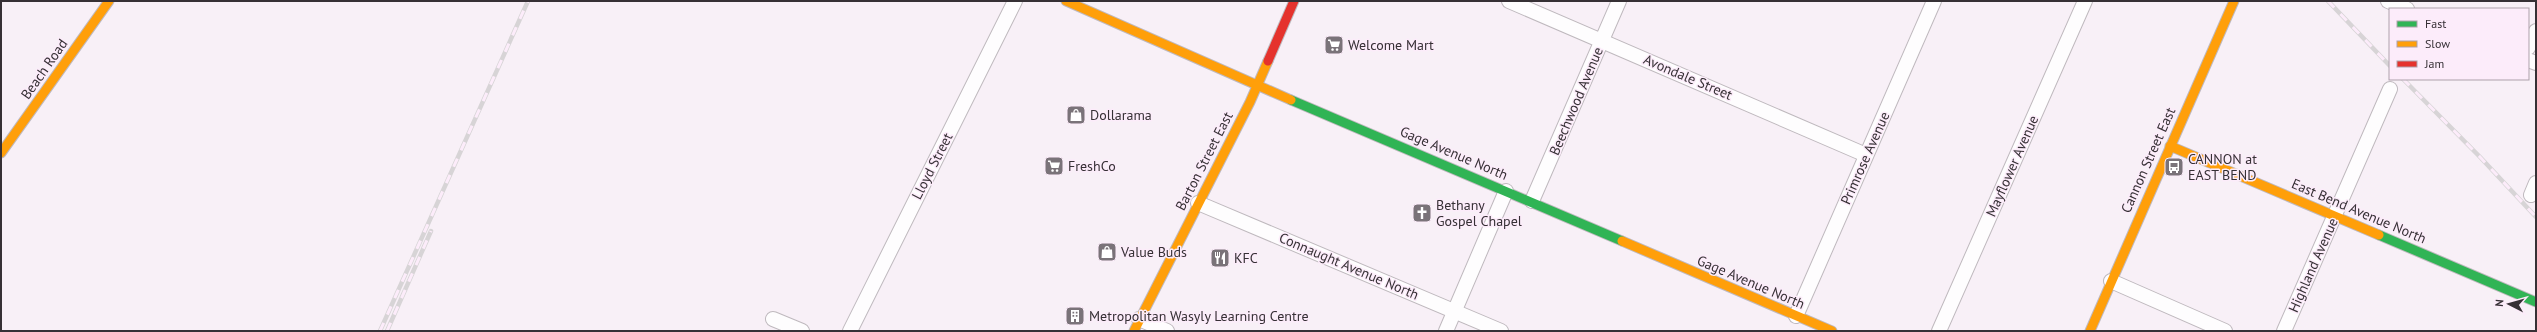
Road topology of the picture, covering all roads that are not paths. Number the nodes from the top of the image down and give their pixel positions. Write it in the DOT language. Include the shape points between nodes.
graph roads {
  1 [pos="109,1"];
  2 [pos="1015,1"];
  3 [pos="1066,1"];
  4 [pos="1294,1"];
  5 [pos="1509,1"];
  6 [pos="1619,1"];
  7 [pos="1934,1"];
  8 [pos="2085,1"];
  9 [pos="2234,1"];
  10 [pos="2388,1"];
  11 [pos="2405,8"];
  12 [pos="2536,30"];
  13 [pos="1602,40"];
  14 [pos="2529,46"];
  15 [pos="1258,84"];
  16 [pos="2390,89"];
  17 [pos="2170,146"];
  18 [pos="1,153"];
  19 [pos="1866,155"];
  20 [pos="1506,190"];
  21 [pos="1532,201"];
  22 [pos="1198,203"];
  23 [pos="2334,216"];
  24 [pos="2111,281"];
  25 [pos="2536,302"];
  26 [pos="1454,311"];
  27 [pos="1796,316"];
  28 [pos="773,319"];
  29 [pos="1136,325"];
  30 [pos="802,331"];
  31 [pos="850,331"];
  32 [pos="1166,331"];
  33 [pos="1446,331"];
  34 [pos="1501,331"];
  35 [pos="1832,331"];
  36 [pos="1939,331"];
  37 [pos="2090,331"];
  38 [pos="2226,331"];
  39 [pos="2284,331"];
  1 -- 18 [label="main road, Beach Road"];
  2 -- 31 [label="street, Lloyd Street"];
  3 -- 15 [label="main road, Gage Avenue North"];
  4 -- 15 [label="main road, Barton Street East"];
  5 -- 13 [label="street, Avondale Street"];
  6 -- 13 [label="street, Beechwood Avenue"];
  7 -- 19 [label="street, Primrose Avenue"];
  8 -- 36 [label="street, Mayflower Avenue"];
  9 -- 17 [label="main road, Cannon Street East"];
  10 -- 11 [label="street"];
  12 -- 14 [label="street"];
  13 -- 19 [label="street, Avondale Street"];
  13 -- 21 [label="street, Beechwood Avenue"];
  15 -- 20 [label="main road, Gage Avenue North"];
  15 -- 22 [label="main road, Barton Street East"];
  16 -- 23 [label="street, Highland Avenue"];
  17 -- 23 [label="main road, East Bend Avenue North"];
  17 -- 24 [label="main road, Cannon Street East"];
  19 -- 27 [label="street, Primrose Avenue"];
  20 -- 21 [label="main road, Gage Avenue North"];
  20 -- 26 [label="street"];
  21 -- 27 [label="main road, Gage Avenue North"];
  22 -- 26 [label="street, Connaught Avenue North"];
  22 -- 29 [label="main road, Barton Street East"];
  23 -- 25 [label="main road, East Bend Avenue North"];
  23 -- 39 [label="street, Highland Avenue"];
  24 -- 37 [label="main road, Cannon Street East"];
  24 -- 38 [label="street"];
  26 -- 33 [label="street"];
  26 -- 34 [label="street, Connaught Avenue North"];
  27 -- 35 [label="main road, Gage Avenue North"];
  28 -- 30 [label="street"];
  29 -- 32 [label="street"];
}
